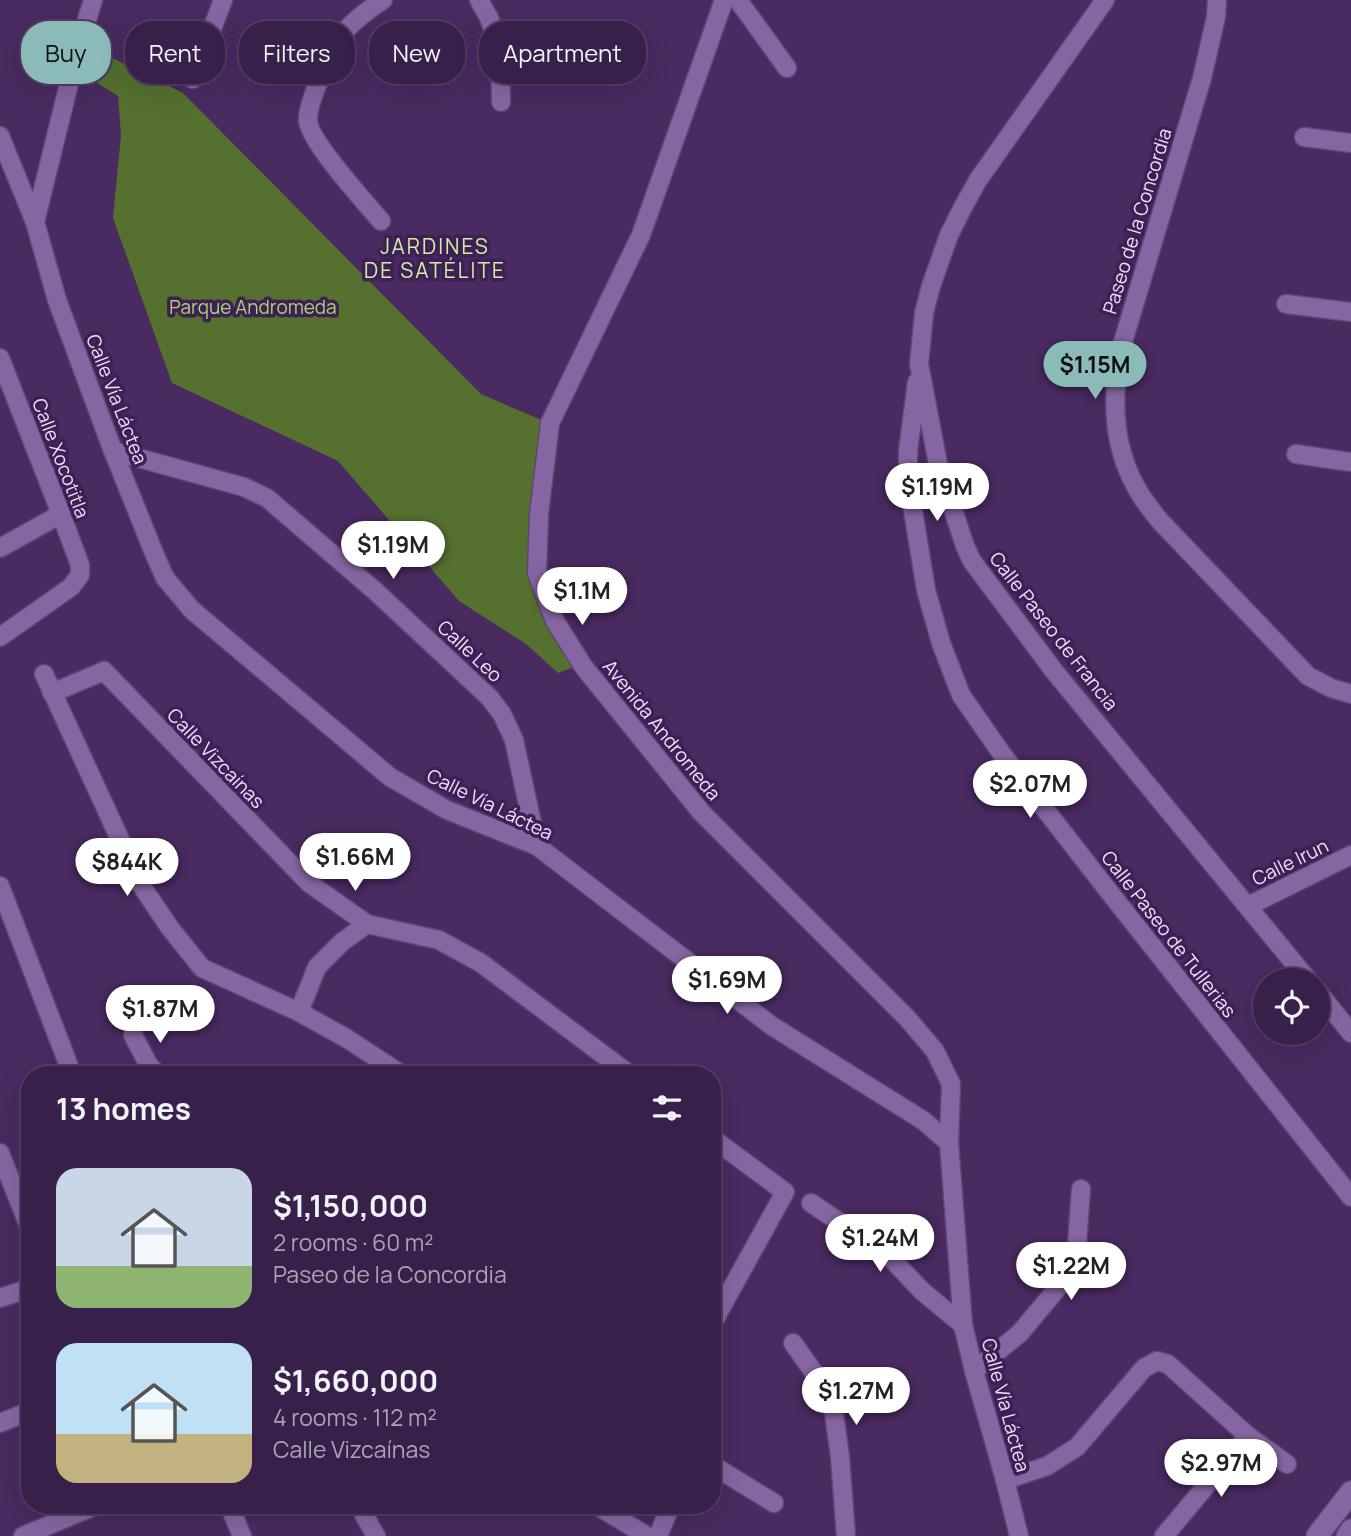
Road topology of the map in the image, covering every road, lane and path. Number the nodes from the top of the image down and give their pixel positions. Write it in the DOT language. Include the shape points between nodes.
graph roads {
  1 [pos="93,0"];
  2 [pos="223,0"];
  3 [pos="383,0"];
  4 [pos="479,0"];
  5 [pos="724,0"];
  6 [pos="738,0"];
  7 [pos="1105,0"];
  8 [pos="1217,0"];
  9 [pos="215,21"];
  10 [pos="787,68"];
  11 [pos="501,102"];
  12 [pos="0,136"];
  13 [pos="1304,137"];
  14 [pos="1351,143"];
  15 [pos="381,221"];
  16 [pos="35,222"];
  17 [pos="1286,303"];
  18 [pos="1351,312"];
  19 [pos="0,358"];
  20 [pos="919,364"];
  21 [pos="4,381"];
  22 [pos="113,451"];
  23 [pos="1296,454"];
  24 [pos="1351,462"];
  25 [pos="61,514"];
  26 [pos="0,548"];
  27 [pos="0,637"];
  28 [pos="44,674"];
  29 [pos="52,693"];
  30 [pos="1351,694"];
  31 [pos="537,846"];
  32 [pos="1351,855"];
  33 [pos="0,886"];
  34 [pos="1248,906"];
  35 [pos="367,924"];
  36 [pos="1298,968"];
  37 [pos="1330,1007"];
  38 [pos="299,1012"];
  39 [pos="1351,1033"];
  40 [pos="133,1035"];
  41 [pos="69,1066"];
  42 [pos="150,1066"];
  43 [pos="389,1066"];
  44 [pos="618,1066"];
  45 [pos="949,1143"];
  46 [pos="721,1145"];
  47 [pos="0,1153"];
  48 [pos="1081,1189"];
  49 [pos="1351,1197"];
  50 [pos="811,1203"];
  51 [pos="21,1206"];
  52 [pos="21,1291"];
  53 [pos="721,1293"];
  54 [pos="0,1298"];
  55 [pos="963,1325"];
  56 [pos="793,1343"];
  57 [pos="974,1371"];
  58 [pos="21,1415"];
  59 [pos="0,1423"];
  60 [pos="1248,1436"];
  61 [pos="1287,1464"];
  62 [pos="721,1471"];
  63 [pos="1005,1480"];
  64 [pos="1351,1492"];
  65 [pos="774,1503"];
  66 [pos="76,1514"];
  67 [pos="233,1514"];
  68 [pos="364,1514"];
  69 [pos="611,1514"];
  70 [pos="666,1514"];
  71 [pos="1351,1531"];
  72 [pos="23,1536"];
  73 [pos="242,1536"];
  74 [pos="376,1536"];
  75 [pos="647,1536"];
  76 [pos="658,1536"];
  77 [pos="846,1536"];
  78 [pos="1019,1536"];
  79 [pos="1164,1536"];
  80 [pos="1317,1536"];
  81 [pos="1347,1536"];
  1 -- 16 [label="street, Calle Vía Láctea"];
  2 -- 9 [label="street"];
  3 -- 15 [label="street" via="343,33 317,82 307,121 317,143"];
  4 -- 11 [label="street" via="500,47"];
  5 -- 45 [label="street, Avenida Andromeda" via="641,235 550,422 537,573 555,621 583,666 701,812 907,1018 934,1051 951,1083"];
  6 -- 10 [label="street"];
  7 -- 20 [label="street, Calle Paseo de Francia" via="962,207 931,286"];
  8 -- 30 [label="street, Paseo de la Concordia" via="1202,78 1119,352 1114,404 1117,433 1140,494 1160,521 1308,676"];
  12 -- 16 [label="street"];
  13 -- 14 [label="street"];
  16 -- 22 [label="street, Calle Vía Láctea" via="57,300"];
  17 -- 18 [label="street"];
  19 -- 21 [label="street, Calle Xocotitla"];
  20 -- 34 [label="street, Calle Paseo de Francia" via="938,464 972,561 1054,671"];
  20 -- 49 [label="street, Calle Paseo de Tullerias" via="908,480 926,590 961,695 1002,754"];
  21 -- 25 [label="street, Calle Xocotitla"];
  22 -- 31 [label="street, Calle Vía Láctea" via="165,578 192,610 390,777 447,810"];
  22 -- 31 [label="street, Calle Leo" via="244,487 267,498 489,697 514,740"];
  23 -- 24 [label="street"];
  25 -- 26 [label="street"];
  25 -- 27 [label="street, Calle Xocotitla" via="80,575 71,587"];
  28 -- 29 [label="street"];
  29 -- 35 [label="street, Calle Vizcaínas" via="104,671 309,883"];
  29 -- 38 [label="street" via="141,885 170,928 202,968"];
  31 -- 45 [label="street, Calle Vía Láctea" via="772,1026 924,1121"];
  32 -- 34 [label="street, Calle Irun"];
  33 -- 41 [label="street"];
  34 -- 36 [label="street, Calle Paseo de Francia"];
  35 -- 38 [label="street" via="317,967"];
  35 -- 44 [label="street, Calle Vizcaínas" via="439,940 481,963"];
  37 -- 39 [label="street"];
  38 -- 43 [label="street"];
  40 -- 42 [label="street"];
  45 -- 55 [label="street, Calle Vía Láctea"];
  46 -- 53 [label="street" via="785,1192"];
  47 -- 51 [label="street"];
  48 -- 57 [label="street" via="1076,1257 1066,1278 1020,1332"];
  50 -- 55 [label="street" via="888,1255"];
  52 -- 54 [label="street"];
  55 -- 57 [label="street, Calle Vía Láctea"];
  56 -- 77 [label="street" via="832,1398"];
  57 -- 63 [label="street, Calle Vía Láctea"];
  58 -- 59 [label="street"];
  60 -- 61 [label="street"];
  60 -- 63 [label="street" via="1168,1364 1157,1361 1144,1368 1077,1447 1047,1466"];
  60 -- 79 [label="street"];
  62 -- 65 [label="street"];
  63 -- 78 [label="street, Calle Vía Láctea"];
  64 -- 80 [label="main road"];
  66 -- 72 [label="street"];
  67 -- 73 [label="street"];
  68 -- 74 [label="street"];
  69 -- 75 [label="street"];
  70 -- 76 [label="street"];
  71 -- 81 [label="main road"];
}
